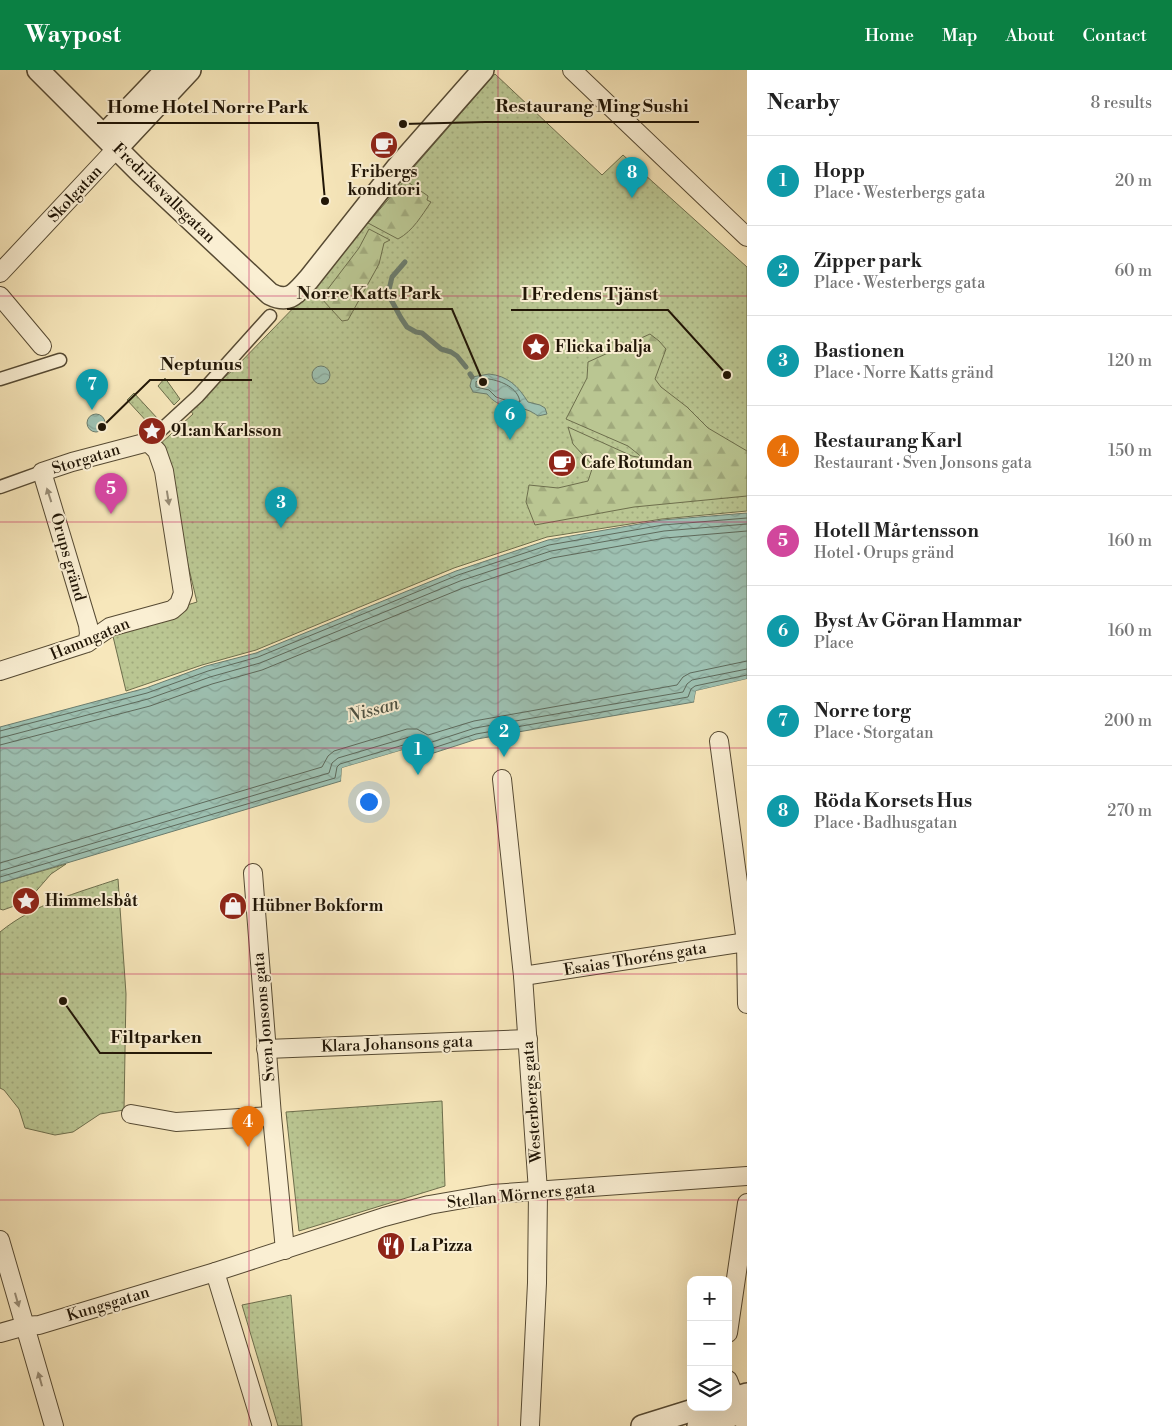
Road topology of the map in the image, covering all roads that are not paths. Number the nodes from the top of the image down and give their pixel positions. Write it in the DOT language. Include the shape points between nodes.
graph roads {
  1 [pos="38,70"];
  2 [pos="166,70"];
  3 [pos="190,70"];
  4 [pos="483,70"];
  5 [pos="572,70"];
  6 [pos="111,142"];
  7 [pos="747,237"];
  8 [pos="0,273"];
  9 [pos="0,296"];
  10 [pos="270,316"];
  11 [pos="42,346"];
  12 [pos="0,379"];
  13 [pos="148,442"];
  14 [pos="42,472"];
  15 [pos="0,487"];
  16 [pos="87,643"];
  17 [pos="0,671"];
  18 [pos="720,741"];
  19 [pos="502,779"];
  20 [pos="253,873"];
  21 [pos="746,942"];
  22 [pos="523,976"];
  23 [pos="747,1004"];
  24 [pos="528,1039"];
  25 [pos="266,1049"];
  26 [pos="131,1114"];
  27 [pos="272,1116"];
  28 [pos="747,1176"];
  29 [pos="538,1191"];
  30 [pos="747,1203"];
  31 [pos="0,1240"];
  32 [pos="284,1250"];
  33 [pos="215,1272"];
  34 [pos="730,1321"];
  35 [pos="25,1326"];
  36 [pos="0,1333"];
  37 [pos="739,1403"];
  38 [pos="690,1411"];
  39 [pos="54,1426"];
  40 [pos="262,1426"];
  41 [pos="530,1426"];
  42 [pos="642,1426"];
  43 [pos="698,1426"];
  1 -- 6 [label="street, Fredriksvallsgatan"];
  2 -- 6 [label="street, Skolgatan"];
  3 -- 6 [label="street, Skolgatan"];
  4 -- 6 [label="street, Fredriksvallsgatan" via="396,169 310,279 290,297 280,299 270,294"];
  5 -- 7 [label="street"];
  6 -- 8 [label="street, Skolgatan"];
  9 -- 11 [label="street"];
  10 -- 13 [label="street, Storgatan" via="198,396"];
  11 -- 12 [label="street" via="63,362"];
  13 -- 14 [label="street, Storgatan"];
  13 -- 16 [label="street, Hamngatan, one-way" via="156,451 164,471 183,593 179,604 172,610 110,627"];
  14 -- 15 [label="street, Storgatan"];
  16 -- 14 [label="street, Orups gränd, one-way" via="88,625"];
  16 -- 17 [label="street, Hamngatan"];
  18 -- 21 [label="street"];
  19 -- 22 [label="street, Westerbergs gata"];
  20 -- 25 [label="street, Sven Jonsons gata"];
  21 -- 22 [label="street, Esaias Thoréns gata"];
  21 -- 23 [label="street"];
  22 -- 24 [label="street, Westerbergs gata"];
  24 -- 25 [label="street, Klara Johansons gata"];
  24 -- 29 [label="street, Westerbergs gata"];
  25 -- 27 [label="street, Sven Jonsons gata"];
  26 -- 27 [label="street" via="176,1122"];
  27 -- 32 [label="street, Sven Jonsons gata"];
  28 -- 29 [label="street, Stellan Mörners gata"];
  29 -- 32 [label="street, Stellan Mörners gata" via="492,1194 429,1205"];
  29 -- 41 [label="street, Westerbergs gata"];
  30 -- 34 [label="street"];
  31 -- 35 [label="street, one-way"];
  32 -- 33 [label="street, Stellan Mörners gata"];
  33 -- 35 [label="street, Kungsgatan" via="39,1325"];
  33 -- 40 [label="street"];
  35 -- 36 [label="street, Kungsgatan"];
  39 -- 35 [label="street, one-way"];
  37 -- 43 [label="street"];
  38 -- 42 [label="street"];
}
